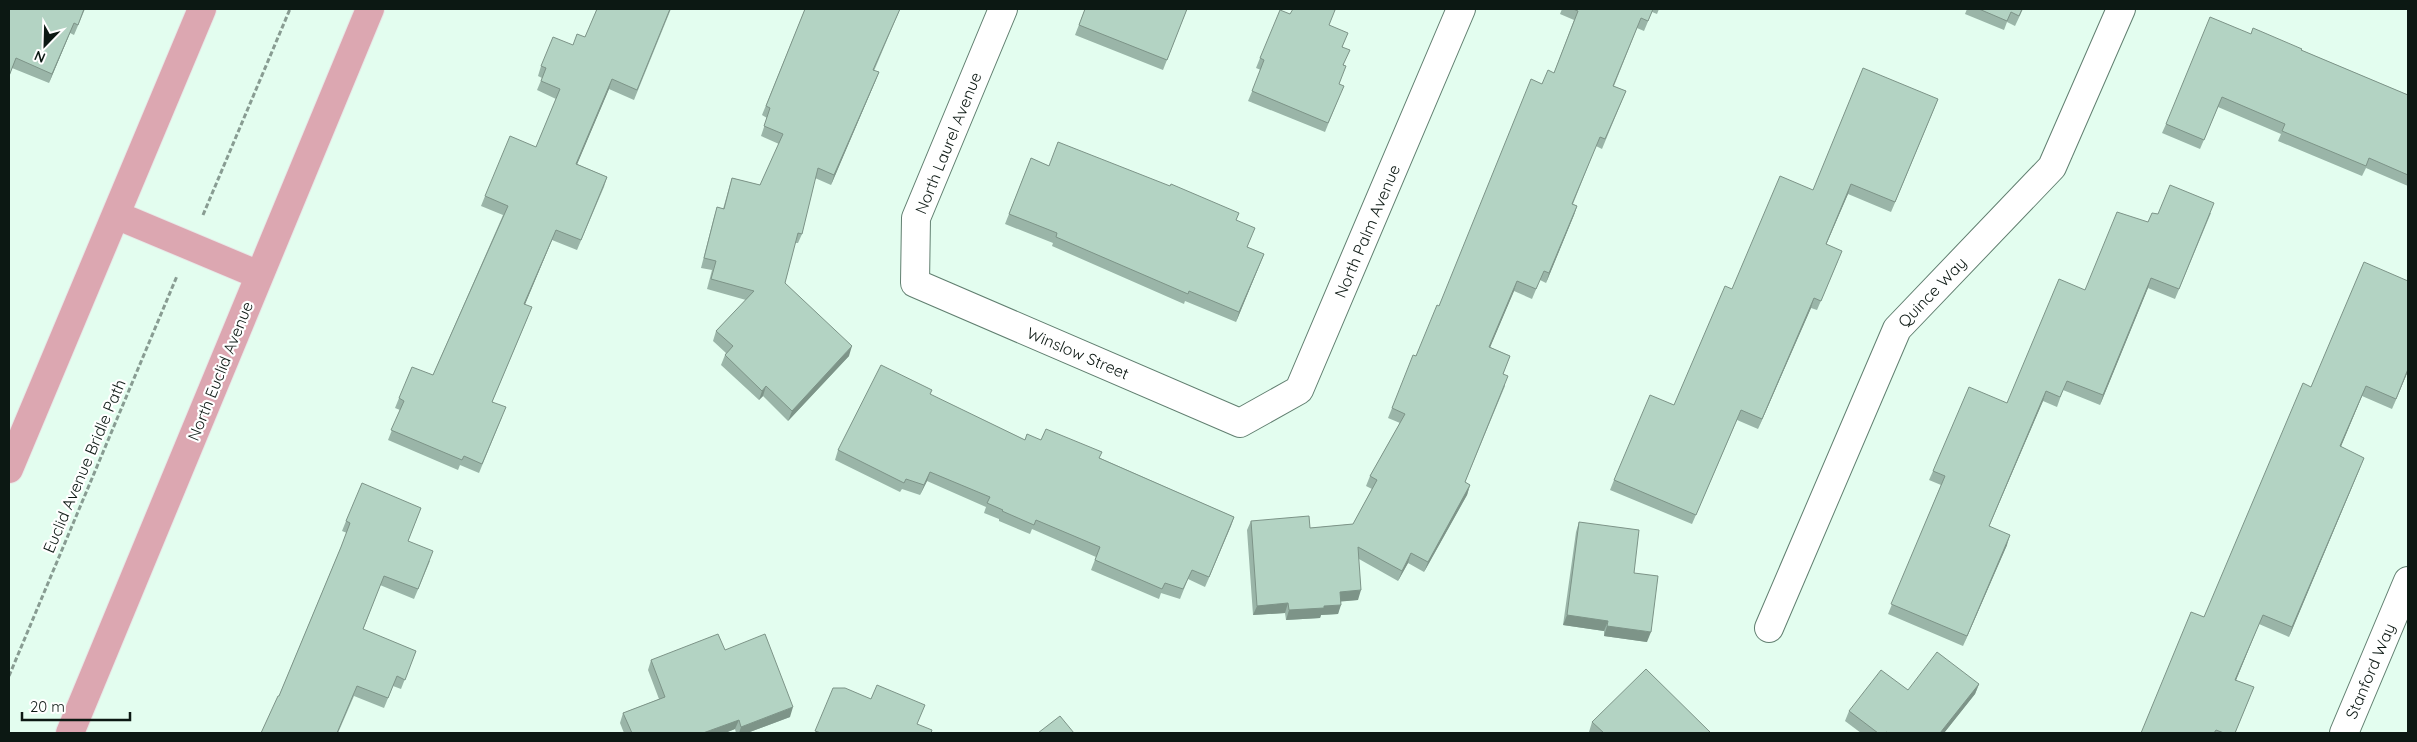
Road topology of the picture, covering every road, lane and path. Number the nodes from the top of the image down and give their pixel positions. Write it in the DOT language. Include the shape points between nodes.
graph roads {
  1 [pos="202,9"];
  2 [pos="290,9"];
  3 [pos="370,9"];
  4 [pos="1003,9"];
  5 [pos="1461,9"];
  6 [pos="2121,9"];
  7 [pos="116,215"];
  8 [pos="200,221"];
  9 [pos="178,274"];
  10 [pos="259,275"];
  11 [pos="915,283"];
  12 [pos="1240,423"];
  13 [pos="9,469"];
  14 [pos="2408,581"];
  15 [pos="1769,628"];
  16 [pos="9,676"];
  17 [pos="70,733"];
  18 [pos="2344,733"];
  1 -- 7 [label="main road"];
  2 -- 8 [label="path"];
  3 -- 10 [label="main road, North Euclid Avenue"];
  4 -- 11 [label="street, North Laurel Avenue" via="916,218"];
  5 -- 12 [label="street, North Palm Avenue" via="1299,390"];
  6 -- 15 [label="street, Quince Way" via="2052,167 1897,328"];
  7 -- 10 [label="main road"];
  7 -- 13 [label="main road"];
  9 -- 16 [label="path, Euclid Avenue Bridle Path"];
  10 -- 17 [label="main road, North Euclid Avenue"];
  11 -- 12 [label="street, Winslow Street"];
  14 -- 18 [label="street, Stanford Way"];
}
